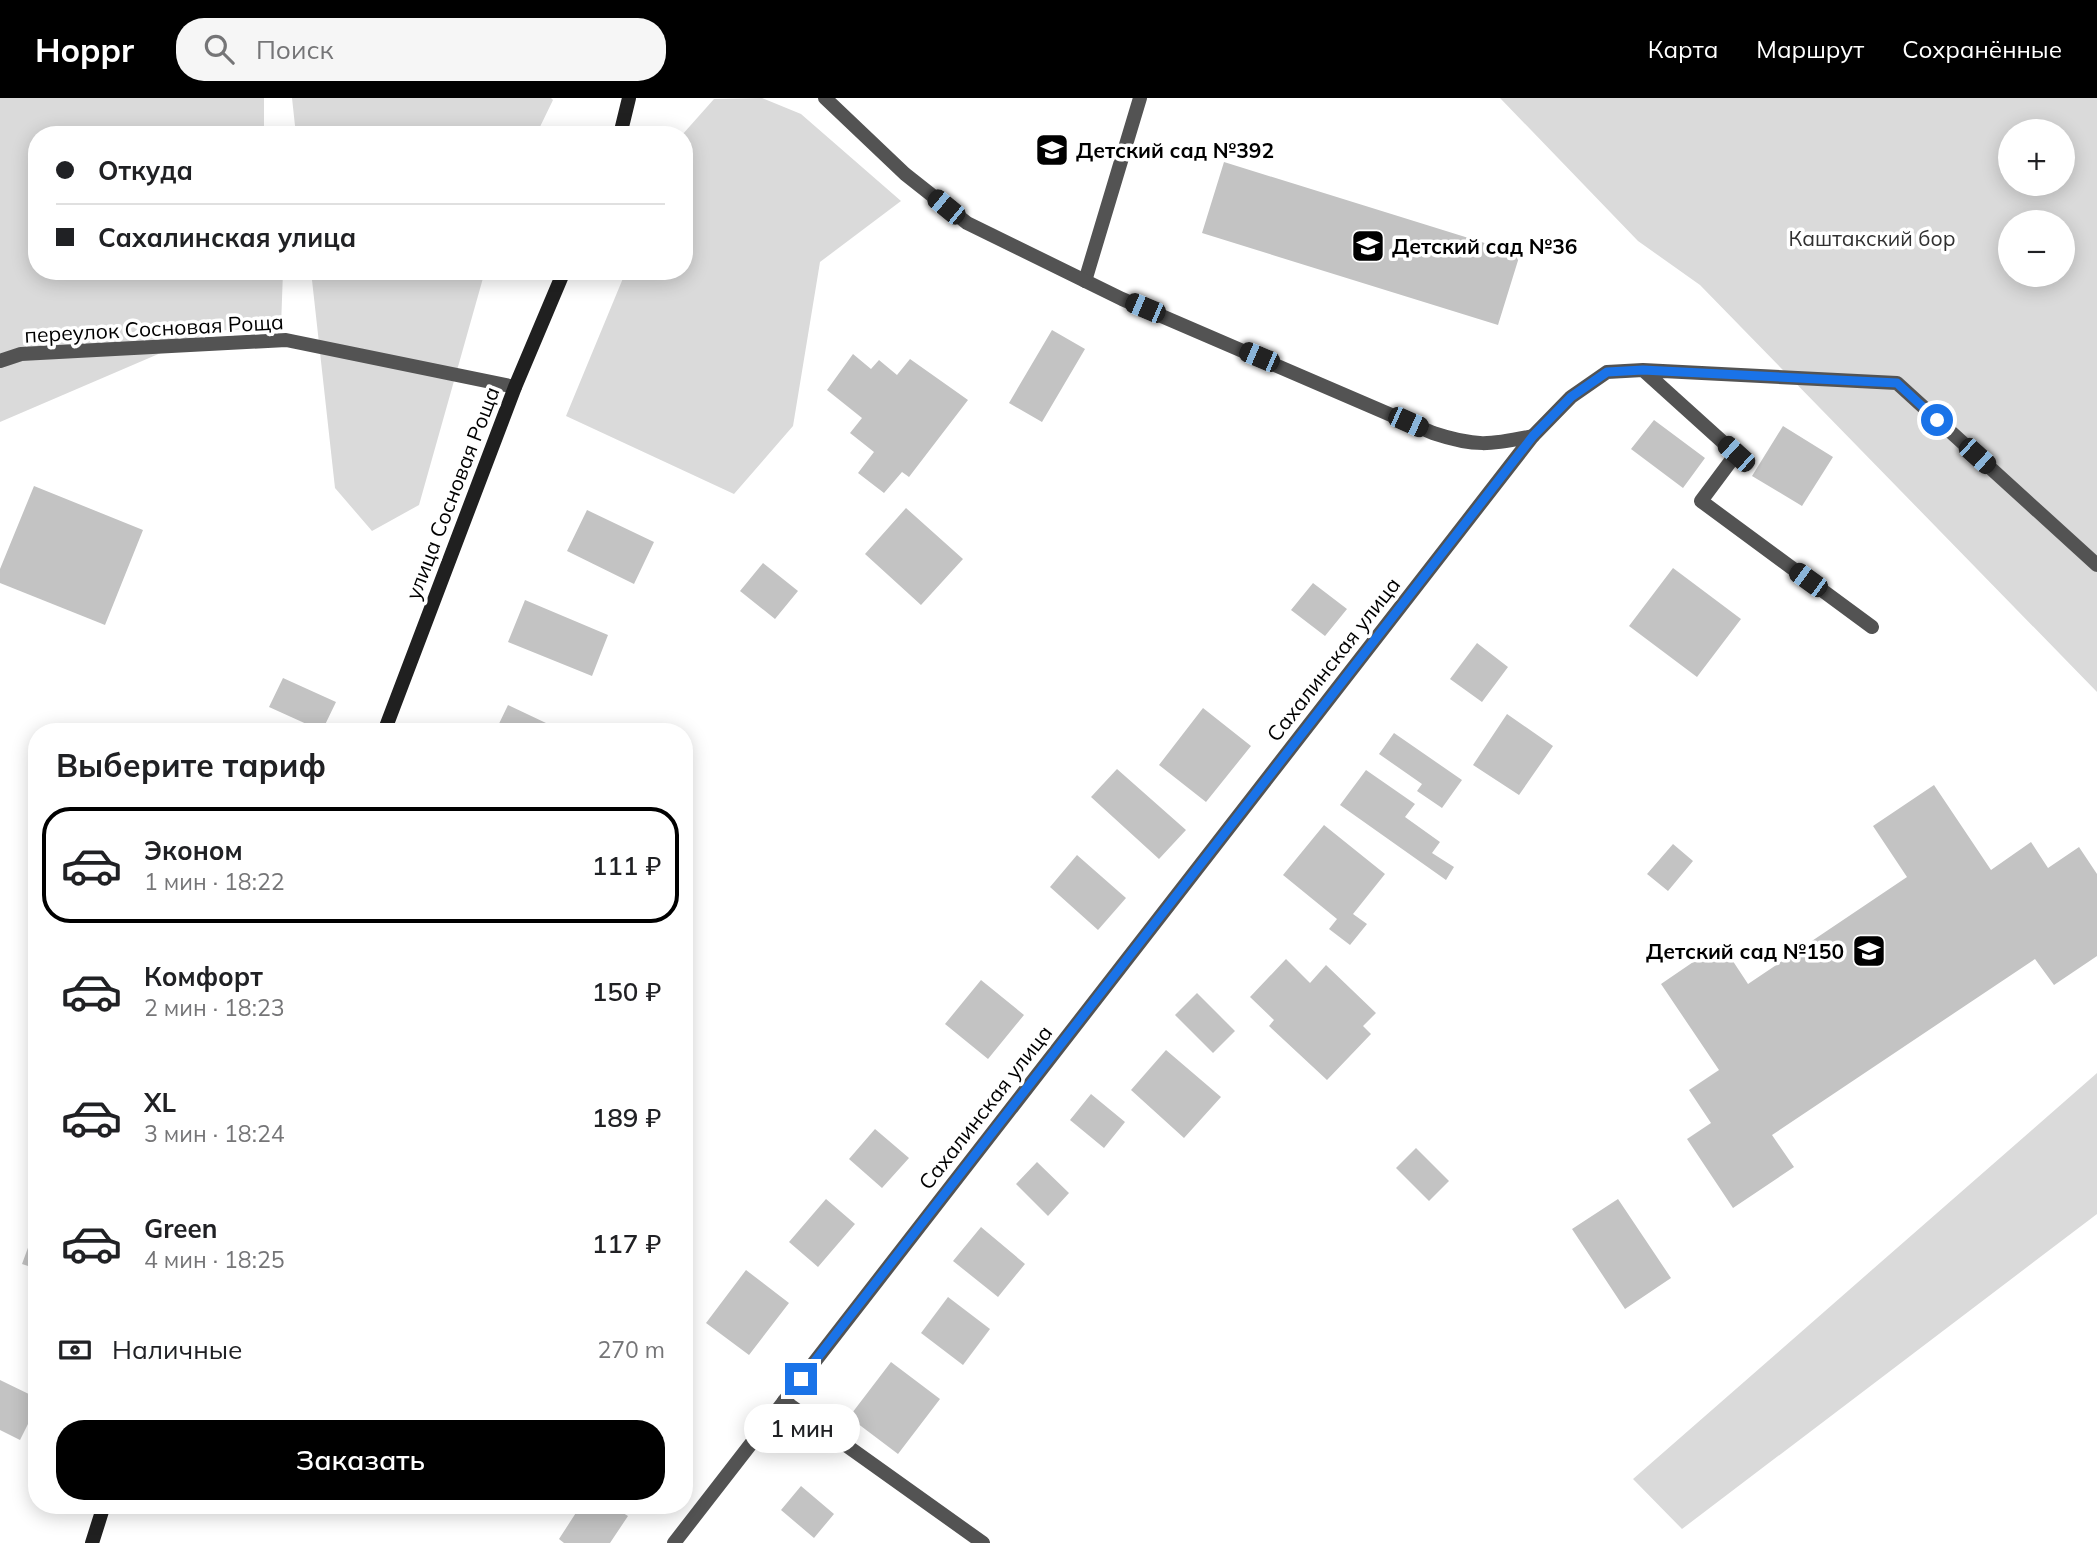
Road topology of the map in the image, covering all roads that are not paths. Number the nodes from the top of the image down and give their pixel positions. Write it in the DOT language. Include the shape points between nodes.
graph roads {
  1 [pos="629,98"];
  2 [pos="825,98"];
  3 [pos="1140,98"];
  4 [pos="624,126"];
  5 [pos="560,280"];
  6 [pos="1085,281"];
  7 [pos="0,361"];
  8 [pos="1643,370"];
  9 [pos="515,387"];
  10 [pos="1533,436"];
  11 [pos="2097,565"];
  12 [pos="1872,627"];
  13 [pos="387,723"];
  14 [pos="784,1401"];
  15 [pos="101,1514"];
  16 [pos="92,1543"];
  17 [pos="674,1543"];
  18 [pos="983,1543"];
  1 -- 4 [label="main road"];
  2 -- 6 [label="street" via="905,174 967,223"];
  3 -- 6 [label="street"];
  5 -- 9 [label="main road, улица Сосновая Роща"];
  6 -- 10 [label="street" via="1433,433 1462,443 1490,445"];
  7 -- 9 [label="street, переулок Сосновая Роща" via="21,354 286,340"];
  8 -- 10 [label="street, Сахалинская улица" via="1607,372 1571,397"];
  8 -- 11 [label="street, Сахалинская улица" via="1897,383"];
  8 -- 12 [label="street" via="1736,454 1701,501"];
  9 -- 13 [label="main road, улица Сосновая Роща"];
  10 -- 14 [label="street, Сахалинская улица"];
  14 -- 17 [label="street, Сахалинская улица"];
  14 -- 18 [label="street"];
  15 -- 16 [label="main road"];
}
